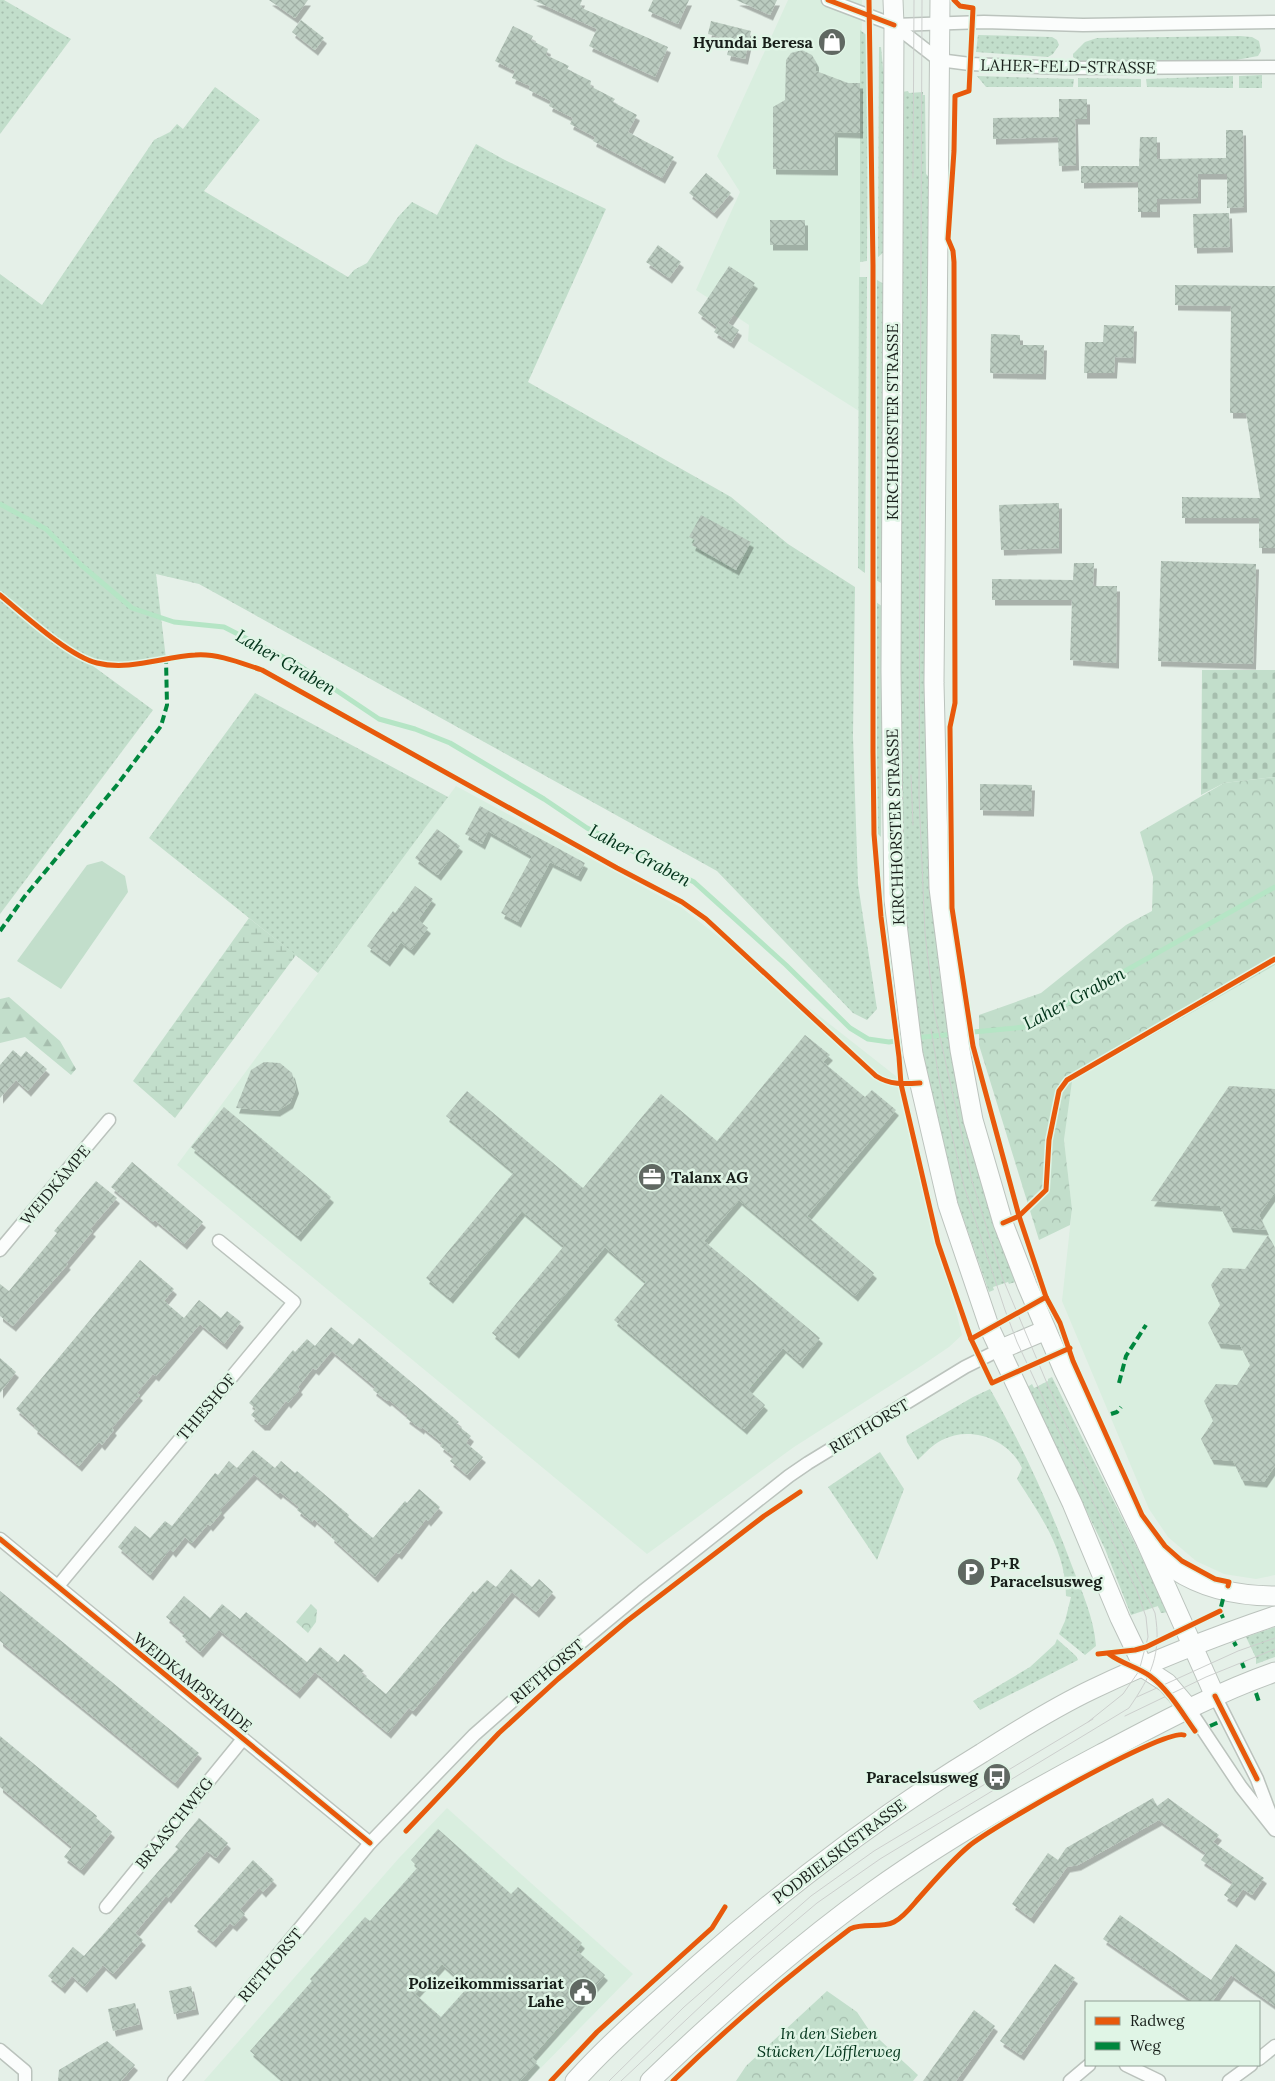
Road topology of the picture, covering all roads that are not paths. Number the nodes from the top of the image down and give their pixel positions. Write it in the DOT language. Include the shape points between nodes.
graph roads {
  1 [pos="828,0"];
  2 [pos="893,0"];
  3 [pos="940,0"];
  4 [pos="1275,22"];
  5 [pos="940,24"];
  6 [pos="894,26"];
  7 [pos="940,60"];
  8 [pos="1275,67"];
  9 [pos="109,1120"];
  10 [pos="219,1241"];
  11 [pos="0,1250"];
  12 [pos="1046,1330"];
  13 [pos="999,1350"];
  14 [pos="0,1539"];
  15 [pos="1147,1544"];
  16 [pos="58,1586"];
  17 [pos="1275,1596"];
  18 [pos="1275,1616"];
  19 [pos="1192,1646"];
  20 [pos="1144,1668"];
  21 [pos="1275,1672"];
  22 [pos="1215,1696"];
  23 [pos="1189,1709"];
  24 [pos="243,1739"];
  25 [pos="1275,1826"];
  26 [pos="1275,1830"];
  27 [pos="370,1843"];
  28 [pos="106,1907"];
  29 [pos="1275,2046"];
  30 [pos="0,2050"];
  31 [pos="1260,2058"];
  32 [pos="1088,2066"];
  33 [pos="1128,2066"];
  34 [pos="1249,2066"];
  35 [pos="25,2081"];
  36 [pos="174,2081"];
  37 [pos="575,2081"];
  38 [pos="650,2081"];
  39 [pos="1070,2081"];
  40 [pos="1159,2081"];
  41 [pos="1229,2081"];
  1 -- 6 [label="street"];
  2 -- 6 [label="main road, KIRCHHORSTER STRASSE"];
  3 -- 5 [label="main road"];
  4 -- 5 [label="street"];
  5 -- 6 [label="street"];
  5 -- 7 [label="main road"];
  6 -- 7 [label="street, LAHER-FELD-STRASSE"];
  6 -- 13 [label="main road, KIRCHHORSTER STRASSE" via="894,900 913,1054 948,1205 976,1293"];
  7 -- 8 [label="street, LAHER-FELD-STRASSE" via="1065,68"];
  7 -- 12 [label="main road" via="934,683 939,888 954,1010 973,1120 1001,1213"];
  9 -- 11 [label="street, WEIDKÄMPE"];
  10 -- 16 [label="street, THIESHOF" via="294,1302"];
  12 -- 13 [label="main road"];
  12 -- 15 [label="main road"];
  13 -- 20 [label="main road, KIRCHHORSTER STRASSE" via="1072,1503"];
  13 -- 27 [label="street, RIETHORST" via="965,1367 808,1463 663,1575 486,1724"];
  14 -- 16 [label="street, WEIDKAMPSHAIDE"];
  15 -- 17 [label="main road" via="1174,1568 1200,1583 1226,1592"];
  15 -- 19 [label="main road"];
  16 -- 24 [label="street, WEIDKAMPSHAIDE"];
  18 -- 19 [label="main road, PODBIELSKISTRASSE"];
  19 -- 20 [label="main road, PODBIELSKISTRASSE"];
  19 -- 22 [label="main road"];
  20 -- 23 [label="main road" via="1167,1683"];
  20 -- 37 [label="main road, PODBIELSKISTRASSE" via="1093,1689 1024,1727 934,1782 862,1832 734,1933"];
  21 -- 22 [label="main road"];
  22 -- 23 [label="main road"];
  22 -- 25 [label="street" via="1257,1779"];
  23 -- 26 [label="street" via="1241,1787"];
  23 -- 38 [label="main road" via="1024,1795 893,1878 769,1972"];
  24 -- 27 [label="street, WEIDKAMPSHAIDE"];
  24 -- 28 [label="street, BRAASCHWEG"];
  27 -- 36 [label="street, RIETHORST"];
  29 -- 31 [label="street"];
  30 -- 35 [label="street" via="25,2071"];
  32 -- 39 [label="street"];
  33 -- 40 [label="street"];
  34 -- 41 [label="street"];
}
